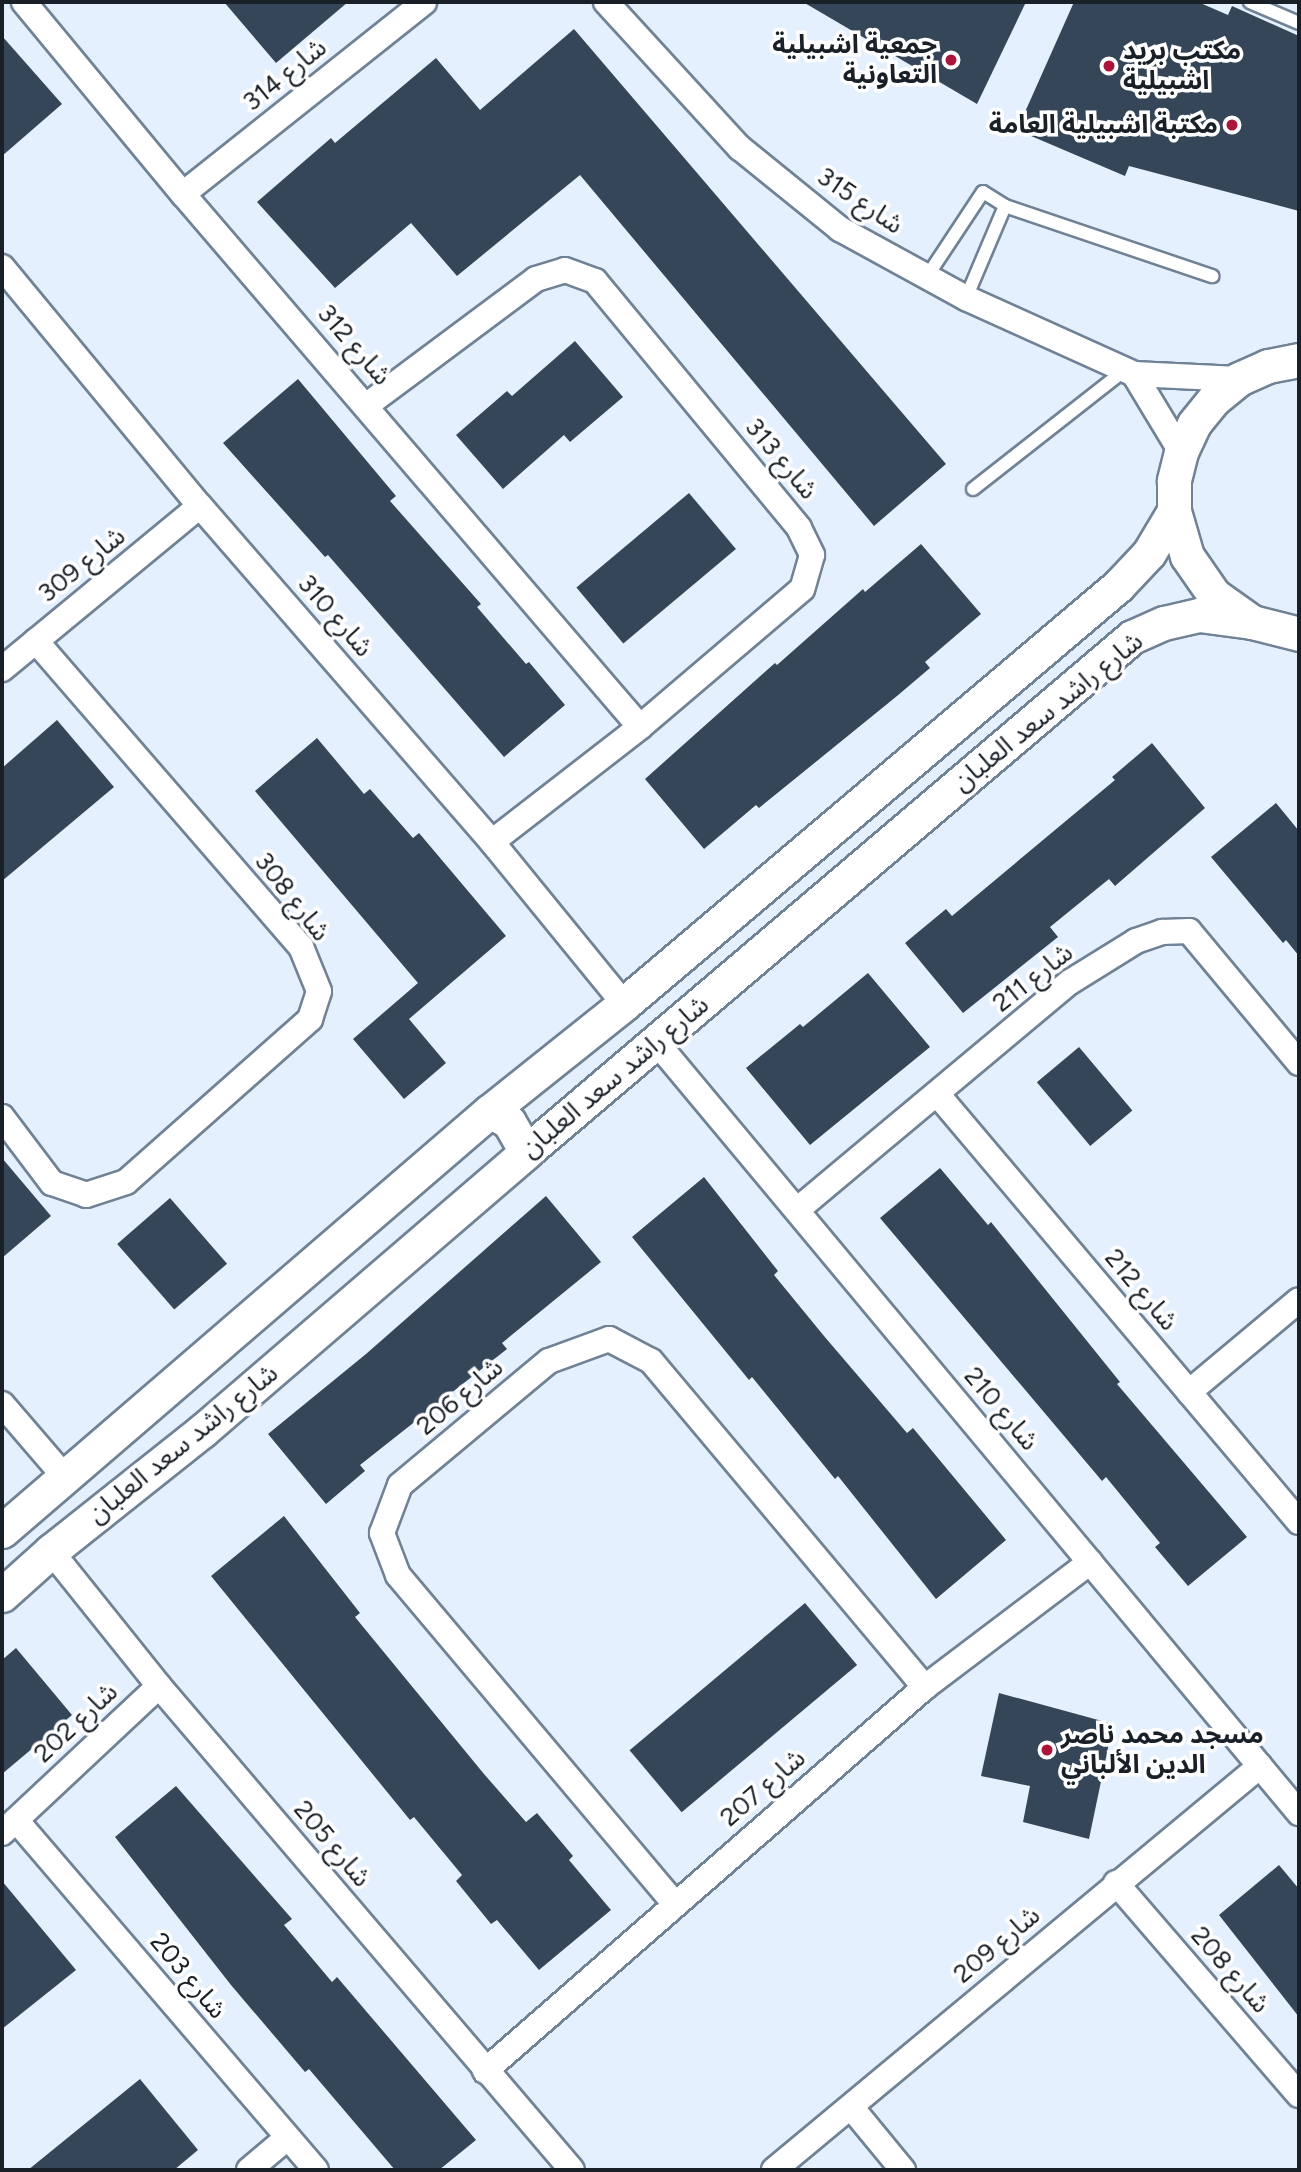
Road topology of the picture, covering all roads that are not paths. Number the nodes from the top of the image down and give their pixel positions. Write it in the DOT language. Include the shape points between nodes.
graph roads {
  1 [pos="24,2"];
  2 [pos="424,2"];
  3 [pos="606,2"];
  4 [pos="1250,2"];
  5 [pos="1299,23"];
  6 [pos="183,194"];
  7 [pos="1005,206"];
  8 [pos="2,267"];
  9 [pos="1212,276"];
  10 [pos="926,278"];
  11 [pos="966,298"];
  12 [pos="1299,360"];
  13 [pos="1130,372"];
  14 [pos="1239,379"];
  15 [pos="367,405"];
  16 [pos="1181,452"];
  17 [pos="973,489"];
  18 [pos="200,506"];
  19 [pos="1174,511"];
  20 [pos="1252,621"];
  21 [pos="1299,634"];
  22 [pos="36,641"];
  23 [pos="2,670"];
  24 [pos="640,727"];
  25 [pos="492,842"];
  26 [pos="624,1004"];
  27 [pos="657,1043"];
  28 [pos="1299,1063"];
  29 [pos="938,1095"];
  30 [pos="490,1111"];
  31 [pos="2,1117"];
  32 [pos="526,1152"];
  33 [pos="797,1210"];
  34 [pos="1299,1300"];
  35 [pos="172,1386"];
  36 [pos="1189,1392"];
  37 [pos="2,1404"];
  38 [pos="202,1431"];
  39 [pos="64,1476"];
  40 [pos="1299,1522"];
  41 [pos="2,1531"];
  42 [pos="51,1551"];
  43 [pos="1090,1562"];
  44 [pos="2,1595"];
  45 [pos="159,1686"];
  46 [pos="925,1687"];
  47 [pos="1260,1766"];
  48 [pos="1299,1812"];
  49 [pos="9,1826"];
  50 [pos="1116,1883"];
  51 [pos="675,1903"];
  52 [pos="485,2071"];
  53 [pos="1299,2095"];
  54 [pos="851,2107"];
  55 [pos="287,2138"];
  56 [pos="249,2170"];
  57 [pos="316,2170"];
  58 [pos="572,2170"];
  59 [pos="774,2170"];
  60 [pos="903,2170"];
  1 -- 6 [label="street, شارع 312"];
  2 -- 6 [label="street, شارع 314"];
  3 -- 10 [label="street, شارع 315" via="740,148 841,229"];
  4 -- 5 [label="lane"];
  6 -- 15 [label="street, شارع 312"];
  7 -- 9 [label="lane"];
  7 -- 10 [label="lane" via="983,192"];
  7 -- 11 [label="lane"];
  8 -- 18 [label="street, شارع 310"];
  10 -- 11 [label="street, شارع 315"];
  11 -- 13 [label="street, شارع 315"];
  12 -- 14 [label="main road" via="1268,366"];
  13 -- 14 [label="street, شارع 315"];
  13 -- 16 [label="street"];
  13 -- 17 [label="lane"];
  14 -- 16 [label="main road" via="1207,407"];
  15 -- 24 [label="street, شارع 312"];
  15 -- 24 [label="street, شارع 313" via="536,279 565,270 595,281 799,528 812,555 802,589"];
  16 -- 19 [label="main road" via="1174,481"];
  18 -- 22 [label="street, شارع 309"];
  18 -- 25 [label="street, شارع 310"];
  19 -- 20 [label="main road" via="1193,566 1214,594"];
  19 -- 26 [label="main road, شارع راشد سعد العلبان" via="1149,554 1118,586"];
  20 -- 21 [label="main road"];
  20 -- 27 [label="main road, شارع راشد سعد العلبان" via="1199,615 1132,637"];
  22 -- 23 [label="street, شارع 309"];
  22 -- 31 [label="street, شارع 308" via="301,947 319,991 310,1019 126,1182 86,1195 52,1183"];
  24 -- 25 [label="street, شارع 313"];
  25 -- 26 [label="street, شارع 310"];
  26 -- 30 [label="main road, شارع راشد سعد العلبان"];
  27 -- 32 [label="main road, شارع راشد سعد العلبان"];
  27 -- 33 [label="street, شارع 210"];
  28 -- 29 [label="street, شارع 211" via="1189,932 1162,932 1136,941 1070,982"];
  29 -- 33 [label="street, شارع 211"];
  29 -- 36 [label="street, شارع 212"];
  30 -- 32 [label="main road" via="509,1122"];
  30 -- 35 [label="main road, شارع راشد سعد العلبان"];
  32 -- 38 [label="main road, شارع راشد سعد العلبان"];
  33 -- 43 [label="street, شارع 210"];
  34 -- 36 [label="street"];
  35 -- 38 [label="main road" via="166,1403 171,1419 185,1431"];
  35 -- 39 [label="main road, شارع راشد سعد العلبان"];
  36 -- 40 [label="street, شارع 212"];
  37 -- 39 [label="street"];
  38 -- 42 [label="main road, شارع راشد سعد العلبان"];
  39 -- 41 [label="main road, شارع راشد سعد العلبان"];
  42 -- 44 [label="main road, شارع راشد سعد العلبان"];
  42 -- 45 [label="street, شارع 205"];
  43 -- 46 [label="street, شارع 207"];
  43 -- 47 [label="street, شارع 210"];
  45 -- 49 [label="street, شارع 202"];
  45 -- 52 [label="street, شارع 205"];
  46 -- 51 [label="street, شارع 207"];
  46 -- 51 [label="street, شارع 206" via="651,1361 609,1339 550,1362 400,1485 382,1533 398,1575"];
  47 -- 48 [label="street, شارع 210"];
  47 -- 50 [label="street, شارع 209"];
  49 -- 55 [label="street, شارع 203"];
  50 -- 53 [label="street, شارع 208"];
  50 -- 54 [label="street, شارع 209"];
  51 -- 52 [label="street, شارع 207"];
  52 -- 58 [label="street, شارع 205"];
  54 -- 59 [label="street, شارع 209"];
  54 -- 60 [label="street"];
  55 -- 56 [label="street"];
  55 -- 57 [label="street, شارع 203"];
}
